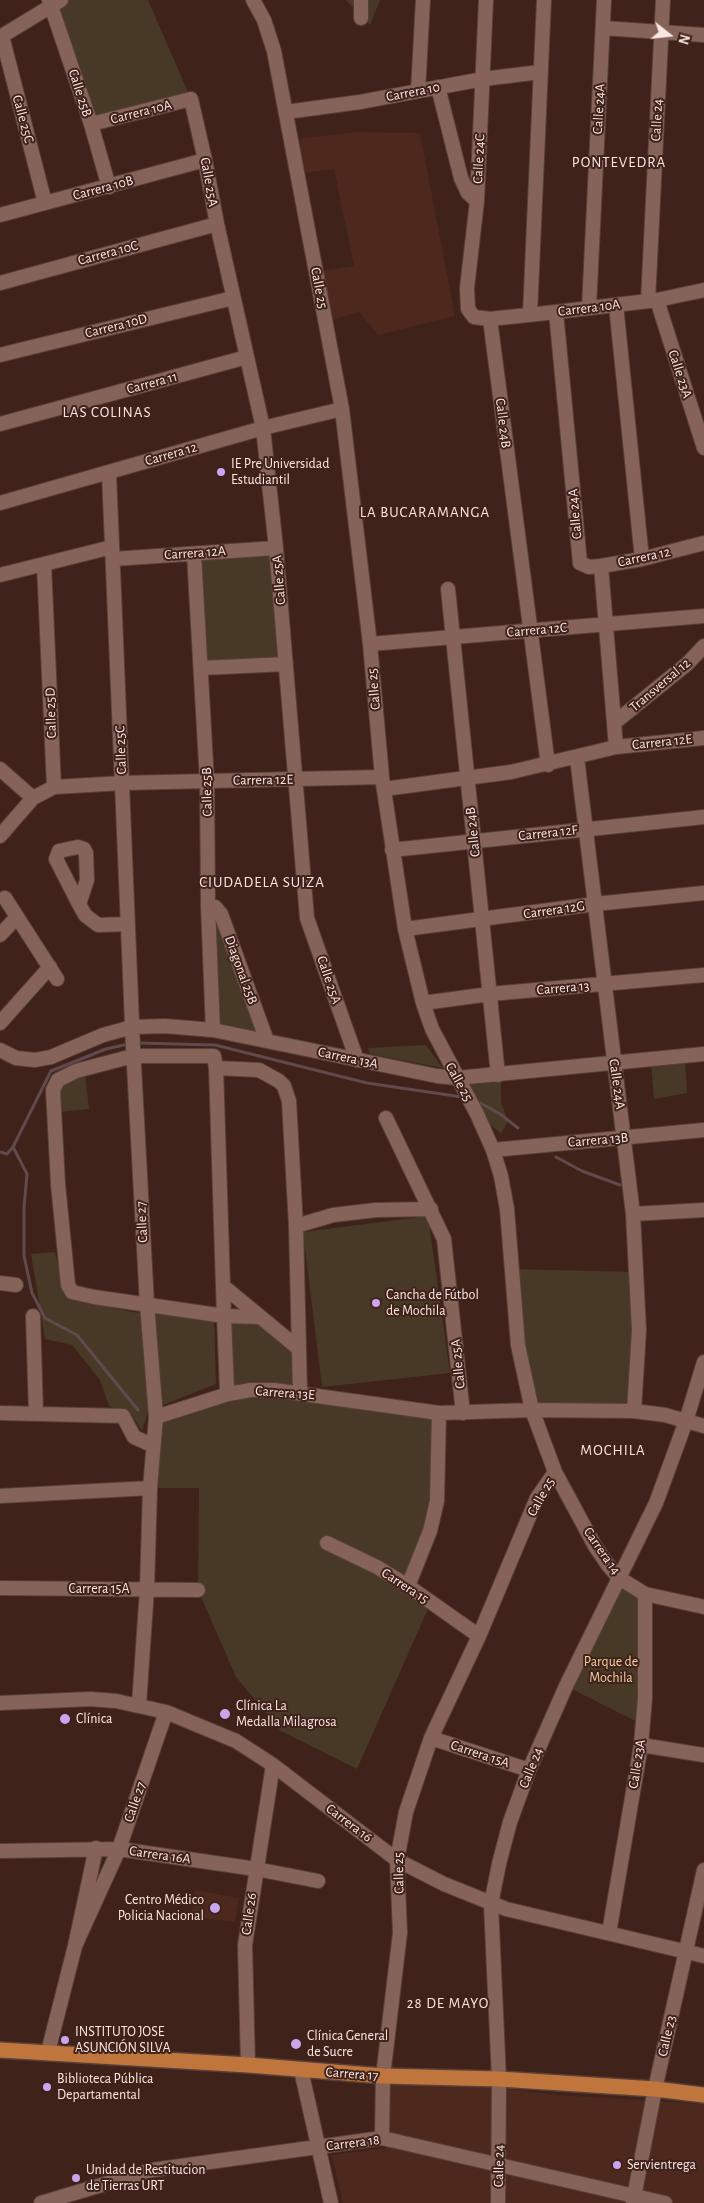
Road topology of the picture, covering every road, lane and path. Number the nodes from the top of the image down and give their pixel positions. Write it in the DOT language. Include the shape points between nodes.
graph roads {
  1 [pos="253,0"];
  2 [pos="361,0"];
  3 [pos="423,0"];
  4 [pos="486,0"];
  5 [pos="544,0"];
  6 [pos="604,0"];
  7 [pos="663,0"];
  8 [pos="54,2"];
  9 [pos="361,18"];
  10 [pos="603,28"];
  11 [pos="662,32"];
  12 [pos="704,36"];
  13 [pos="540,72"];
  14 [pos="483,79"];
  15 [pos="438,87"];
  16 [pos="418,91"];
  17 [pos="191,100"];
  18 [pos="286,112"];
  19 [pos="90,124"];
  20 [pos="205,160"];
  21 [pos="109,187"];
  22 [pos="477,201"];
  23 [pos="45,203"];
  24 [pos="0,215"];
  25 [pos="217,224"];
  26 [pos="0,283"];
  27 [pos="704,290"];
  28 [pos="233,298"];
  29 [pos="652,300"];
  30 [pos="616,305"];
  31 [pos="589,308"];
  32 [pos="556,312"];
  33 [pos="530,314"];
  34 [pos="474,317"];
  35 [pos="490,318"];
  36 [pos="0,355"];
  37 [pos="247,358"];
  38 [pos="342,409"];
  39 [pos="0,424"];
  40 [pos="263,428"];
  41 [pos="704,448"];
  42 [pos="109,473"];
  43 [pos="0,503"];
  44 [pos="704,544"];
  45 [pos="276,548"];
  46 [pos="113,553"];
  47 [pos="194,554"];
  48 [pos="642,559"];
  49 [pos="44,564"];
  50 [pos="584,565"];
  51 [pos="601,566"];
  52 [pos="0,575"];
  53 [pos="448,589"];
  54 [pos="704,616"];
  55 [pos="606,624"];
  56 [pos="529,631"];
  57 [pos="452,637"];
  58 [pos="370,644"];
  59 [pos="704,646"];
  60 [pos="704,662"];
  61 [pos="286,664"];
  62 [pos="687,664"];
  63 [pos="201,668"];
  64 [pos="614,723"];
  65 [pos="704,738"];
  66 [pos="616,747"];
  67 [pos="577,758"];
  68 [pos="548,765"];
  69 [pos="0,769"];
  70 [pos="295,779"];
  71 [pos="468,780"];
  72 [pos="207,781"];
  73 [pos="123,783"];
  74 [pos="383,783"];
  75 [pos="54,787"];
  76 [pos="33,798"];
  77 [pos="704,816"];
  78 [pos="586,828"];
  79 [pos="0,836"];
  80 [pos="474,841"];
  81 [pos="392,850"];
  82 [pos="704,894"];
  83 [pos="5,898"];
  84 [pos="79,904"];
  85 [pos="594,904"];
  86 [pos="208,906"];
  87 [pos="17,917"];
  88 [pos="482,920"];
  89 [pos="128,924"];
  90 [pos="405,929"];
  91 [pos="0,935"];
  92 [pos="704,975"];
  93 [pos="605,984"];
  94 [pos="490,994"];
  95 [pos="423,1003"];
  96 [pos="0,1022"];
  97 [pos="213,1030"];
  98 [pos="133,1041"];
  99 [pos="267,1041"];
  100 [pos="0,1050"];
  101 [pos="704,1054"];
  102 [pos="357,1060"];
  103 [pos="614,1064"];
  104 [pos="216,1068"];
  105 [pos="498,1075"];
  106 [pos="456,1078"];
  107 [pos="386,1118"];
  108 [pos="704,1130"];
  109 [pos="625,1138"];
  110 [pos="493,1150"];
  111 [pos="431,1208"];
  112 [pos="704,1210"];
  113 [pos="633,1214"];
  114 [pos="296,1226"];
  115 [pos="0,1283"];
  116 [pos="16,1285"];
  117 [pos="222,1286"];
  118 [pos="146,1304"];
  119 [pos="33,1316"];
  120 [pos="224,1316"];
  121 [pos="260,1317"];
  122 [pos="298,1348"];
  123 [pos="704,1362"];
  124 [pos="300,1392"];
  125 [pos="228,1394"];
  126 [pos="532,1410"];
  127 [pos="634,1411"];
  128 [pos="463,1412"];
  129 [pos="0,1413"];
  130 [pos="36,1413"];
  131 [pos="439,1413"];
  132 [pos="156,1417"];
  133 [pos="686,1421"];
  134 [pos="704,1426"];
  135 [pos="152,1445"];
  136 [pos="555,1472"];
  137 [pos="150,1488"];
  138 [pos="0,1496"];
  139 [pos="327,1543"];
  140 [pos="620,1578"];
  141 [pos="408,1586"];
  142 [pos="0,1588"];
  143 [pos="148,1589"];
  144 [pos="198,1590"];
  145 [pos="645,1594"];
  146 [pos="704,1607"];
  147 [pos="479,1636"];
  148 [pos="0,1704"];
  149 [pos="139,1705"];
  150 [pos="166,1712"];
  151 [pos="431,1738"];
  152 [pos="641,1745"];
  153 [pos="704,1755"];
  154 [pos="273,1765"];
  155 [pos="528,1770"];
  156 [pos="96,1848"];
  157 [pos="119,1848"];
  158 [pos="0,1851"];
  159 [pos="397,1860"];
  160 [pos="256,1869"];
  161 [pos="704,1870"];
  162 [pos="318,1881"];
  163 [pos="491,1904"];
  164 [pos="609,1932"];
  165 [pos="75,1946"];
  166 [pos="686,1951"];
  167 [pos="704,1956"];
  168 [pos="0,2050"];
  169 [pos="48,2052"];
  170 [pos="248,2065"];
  171 [pos="301,2070"];
  172 [pos="383,2076"];
  173 [pos="499,2079"];
  174 [pos="655,2089"];
  175 [pos="704,2095"];
  176 [pos="382,2138"];
  177 [pos="318,2148"];
  178 [pos="499,2166"];
  179 [pos="634,2199"];
  180 [pos="61,2200"];
  181 [pos="41,2203"];
  182 [pos="331,2203"];
  183 [pos="498,2203"];
  184 [pos="665,2203"];
  1 -- 18 [label="street, Calle 25" via="264,20 274,51"];
  2 -- 9 [label="street"];
  3 -- 16 [label="street"];
  4 -- 14 [label="street, Calle 24C"];
  5 -- 13 [label="street"];
  6 -- 10 [label="street, Calle 24A"];
  7 -- 11 [label="street, Calle 24"];
  8 -- 19 [label="street, Calle 25B"];
  8 -- 23 [label="street, Calle 25C" via="2,36"];
  10 -- 11 [label="street"];
  10 -- 31 [label="street, Calle 24A"];
  11 -- 12 [label="street"];
  11 -- 29 [label="street, Calle 24"];
  13 -- 14 [label="street, Carrera 10"];
  13 -- 33 [label="street"];
  14 -- 15 [label="street, Carrera 10"];
  14 -- 22 [label="street, Calle 24C"];
  15 -- 16 [label="street, Carrera 10"];
  15 -- 22 [label="street" via="461,178 468,193"];
  16 -- 18 [label="street, Carrera 10"];
  17 -- 19 [label="street, Carrera 10A"];
  17 -- 20 [label="street, Calle 25A"];
  18 -- 38 [label="street, Calle 25"];
  19 -- 21 [label="street, Calle 25B"];
  20 -- 21 [label="street, Carrera 10B"];
  20 -- 25 [label="street, Calle 25A"];
  21 -- 23 [label="street, Carrera 10B"];
  22 -- 34 [label="street, Calle 24C" via="467,288 468,309"];
  23 -- 24 [label="street, Carrera 10B"];
  25 -- 26 [label="street, Carrera 10C"];
  25 -- 28 [label="street, Calle 25A"];
  27 -- 29 [label="street, Carrera 10A"];
  28 -- 36 [label="street, Carrera 10D"];
  28 -- 37 [label="street, Calle 25A"];
  29 -- 30 [label="street, Carrera 10A"];
  29 -- 41 [label="street, Calle 23A"];
  30 -- 31 [label="street, Carrera 10A"];
  30 -- 48 [label="street"];
  31 -- 32 [label="street, Carrera 10A"];
  32 -- 33 [label="street, Carrera 10A"];
  32 -- 50 [label="street, Calle 24A" via="579,559"];
  33 -- 35 [label="street, Carrera 10A"];
  34 -- 35 [label="street, Carrera 10A"];
  35 -- 56 [label="street, Calle 24B"];
  37 -- 39 [label="street, Carrera 11"];
  37 -- 40 [label="street, Calle 25A"];
  38 -- 40 [label="street, Carrera 12"];
  38 -- 58 [label="street, Calle 25"];
  40 -- 42 [label="street, Carrera 12"];
  40 -- 45 [label="street, Calle 25A"];
  42 -- 43 [label="street, Carrera 12"];
  42 -- 46 [label="street, Calle 25C"];
  44 -- 48 [label="street, Carrera 12"];
  45 -- 47 [label="street, Carrera 12A"];
  45 -- 61 [label="street, Calle 25A"];
  46 -- 47 [label="street, Carrera 12A"];
  46 -- 49 [label="street"];
  46 -- 73 [label="street, Calle 25C"];
  47 -- 63 [label="street, Calle 25B"];
  48 -- 51 [label="street, Carrera 12"];
  49 -- 52 [label="street"];
  49 -- 75 [label="street, Calle 25D"];
  50 -- 51 [label="street, Carrera 12"];
  51 -- 55 [label="street"];
  53 -- 57 [label="street, Calle 24B"];
  54 -- 55 [label="street, Carrera 12C"];
  55 -- 56 [label="street, Carrera 12C"];
  55 -- 64 [label="street"];
  56 -- 57 [label="street, Carrera 12C"];
  56 -- 68 [label="street, Calle 24B"];
  57 -- 58 [label="street, Carrera 12C"];
  57 -- 71 [label="street, Calle 24B"];
  58 -- 74 [label="street, Calle 25"];
  59 -- 62 [label="street, Transversal 12"];
  60 -- 62 [label="street"];
  61 -- 63 [label="street"];
  61 -- 70 [label="street, Calle 25A"];
  62 -- 64 [label="street, Transversal 12"];
  63 -- 72 [label="street, Calle 25B"];
  64 -- 66 [label="street"];
  65 -- 66 [label="street, Carrera 12E"];
  66 -- 67 [label="street, Carrera 12E"];
  67 -- 68 [label="street, Carrera 12E"];
  67 -- 78 [label="street, Calle 24A"];
  68 -- 71 [label="street, Carrera 12E"];
  69 -- 76 [label="street"];
  70 -- 72 [label="street, Carrera 12E"];
  70 -- 74 [label="street, Carrera 12E"];
  70 -- 102 [label="street, Calle 25A" via="307,918"];
  71 -- 74 [label="street, Carrera 12E"];
  71 -- 80 [label="street, Calle 24B"];
  72 -- 73 [label="street, Carrera 12E"];
  72 -- 86 [label="street, Calle 25B"];
  73 -- 75 [label="street, Carrera 12E"];
  73 -- 89 [label="street, Calle 25C"];
  74 -- 81 [label="street, Calle 25"];
  75 -- 76 [label="street"];
  76 -- 79 [label="street"];
  77 -- 78 [label="street, Carrera 12F"];
  78 -- 80 [label="street, Carrera 12F"];
  78 -- 85 [label="street, Calle 24A"];
  80 -- 81 [label="street, Carrera 12F"];
  80 -- 88 [label="street, Calle 24B"];
  81 -- 90 [label="street, Calle 25"];
  82 -- 85 [label="street, Carrera 12G"];
  83 -- 87 [label="street"];
  84 -- 89 [label="street" via="92,923"];
  85 -- 88 [label="street, Carrera 12G"];
  85 -- 93 [label="street, Calle 24A"];
  86 -- 97 [label="street, Calle 25B"];
  86 -- 99 [label="street, Diagonal 25B" via="215,907 221,914"];
  87 -- 91 [label="street"];
  87 -- 96 [label="street" via="53,973"];
  88 -- 90 [label="street, Carrera 12G"];
  88 -- 94 [label="street, Calle 24B"];
  89 -- 98 [label="street, Calle 25C"];
  90 -- 95 [label="street, Calle 25"];
  92 -- 93 [label="street, Carrera 13"];
  93 -- 94 [label="street, Carrera 13"];
  93 -- 103 [label="street, Calle 24A"];
  94 -- 95 [label="street, Carrera 13"];
  94 -- 105 [label="street, Calle 24B"];
  95 -- 106 [label="street, Calle 25"];
  97 -- 98 [label="street, Carrera 13A" via="165,1026"];
  97 -- 99 [label="street, Carrera 13A"];
  98 -- 100 [label="street, Carrera 13A" via="103,1035 51,1057 35,1060 16,1058"];
  98 -- 104 [label="street" via="214,1056"];
  98 -- 118 [label="street, Calle 27"];
  98 -- 118 [label="street" via="54,1084 57,1166 70,1290 77,1294"];
  99 -- 102 [label="street, Carrera 13A"];
  101 -- 103 [label="street, Carrera 13A"];
  102 -- 106 [label="street, Carrera 13A"];
  103 -- 105 [label="street, Carrera 13A"];
  103 -- 109 [label="street, Calle 24A"];
  104 -- 114 [label="street" via="258,1070 284,1086 289,1101"];
  104 -- 117 [label="street"];
  105 -- 106 [label="street, Carrera 13A"];
  106 -- 110 [label="street, Calle 25"];
  107 -- 111 [label="street, Calle 25A"];
  108 -- 109 [label="street, Carrera 13B"];
  109 -- 110 [label="street, Carrera 13B"];
  109 -- 113 [label="street, Calle 24A"];
  110 -- 126 [label="street, Calle 25" via="507,1209 518,1345"];
  111 -- 114 [label="street" via="333,1215"];
  111 -- 128 [label="street, Calle 25A" via="444,1239"];
  112 -- 113 [label="street"];
  113 -- 127 [label="street, Calle 24A" via="639,1330"];
  114 -- 122 [label="street"];
  115 -- 116 [label="street"];
  117 -- 120 [label="street"];
  117 -- 121 [label="street"];
  118 -- 120 [label="street"];
  118 -- 132 [label="street, Calle 27"];
  119 -- 130 [label="street"];
  120 -- 121 [label="street"];
  120 -- 125 [label="street"];
  121 -- 122 [label="street"];
  122 -- 124 [label="street"];
  123 -- 133 [label="street, Calle 24"];
  124 -- 125 [label="street, Carrera 13E" via="251,1390"];
  124 -- 131 [label="street, Carrera 13E"];
  125 -- 132 [label="street, Carrera 13E"];
  126 -- 127 [label="street, Carrera 13E"];
  126 -- 128 [label="street, Carrera 13E"];
  126 -- 136 [label="street, Calle 25"];
  127 -- 133 [label="street, Carrera 13E"];
  128 -- 131 [label="street, Carrera 13E"];
  129 -- 130 [label="street"];
  130 -- 135 [label="street" via="123,1416 134,1437"];
  131 -- 141 [label="street" via="437,1501 430,1531"];
  132 -- 135 [label="street"];
  133 -- 134 [label="street, Carrera 13E"];
  133 -- 140 [label="street, Calle 24" via="656,1504"];
  135 -- 137 [label="street"];
  136 -- 140 [label="street, Carrera 14" via="595,1546"];
  136 -- 147 [label="street, Calle 25" via="537,1498"];
  137 -- 138 [label="street"];
  137 -- 143 [label="street"];
  139 -- 141 [label="street, Carrera 15"];
  140 -- 145 [label="street, Carrera 14"];
  140 -- 155 [label="street, Calle 24"];
  141 -- 147 [label="street, Carrera 15"];
  142 -- 143 [label="street, Carrera 15A"];
  143 -- 144 [label="street, Carrera 15A"];
  143 -- 149 [label="street"];
  145 -- 146 [label="street, Carrera 14"];
  145 -- 152 [label="street, Calle 23A" via="645,1698"];
  147 -- 151 [label="street, Calle 25"];
  148 -- 149 [label="street, Carrera 16" via="90,1699"];
  149 -- 150 [label="street, Carrera 16"];
  150 -- 154 [label="street, Carrera 16" via="236,1741"];
  150 -- 157 [label="street, Calle 27"];
  151 -- 155 [label="street, Carrera 15A"];
  151 -- 159 [label="street, Calle 25" via="406,1812"];
  152 -- 153 [label="street"];
  152 -- 164 [label="street, Calle 23A"];
  154 -- 159 [label="street, Carrera 16"];
  154 -- 160 [label="street, Calle 26"];
  155 -- 163 [label="street, Calle 24" via="510,1822"];
  156 -- 157 [label="street, Carrera 16A"];
  156 -- 158 [label="street, Carrera 16A"];
  156 -- 165 [label="street, Calle 27"];
  157 -- 160 [label="street, Carrera 16A"];
  157 -- 165 [label="street, Calle 27"];
  159 -- 163 [label="street, Carrera 16"];
  159 -- 172 [label="street, Calle 25" via="400,1933"];
  160 -- 162 [label="street, Carrera 16A"];
  160 -- 170 [label="street, Calle 26" via="245,1945"];
  161 -- 166 [label="street, Calle 23"];
  163 -- 164 [label="street, Carrera 16"];
  163 -- 173 [label="street, Calle 24"];
  164 -- 166 [label="street, Carrera 16"];
  165 -- 169 [label="street, Calle 27"];
  166 -- 167 [label="street, Carrera 16"];
  166 -- 174 [label="street, Calle 23"];
  168 -- 169 [label="main road, Carrera 17"];
  169 -- 170 [label="main road, Carrera 17"];
  170 -- 171 [label="main road, Carrera 17"];
  171 -- 172 [label="main road, Carrera 17"];
  171 -- 177 [label="street"];
  172 -- 173 [label="main road, Carrera 17"];
  172 -- 176 [label="street, Calle 25"];
  173 -- 174 [label="main road, Carrera 17"];
  173 -- 178 [label="street, Calle 24"];
  174 -- 175 [label="main road, Carrera 17"];
  174 -- 179 [label="street, Calle 23"];
  176 -- 177 [label="street, Carrera 18"];
  176 -- 178 [label="street, Carrera 18"];
  177 -- 180 [label="street, Carrera 18" via="152,2170"];
  177 -- 182 [label="street"];
  178 -- 179 [label="street, Carrera 18"];
  178 -- 183 [label="street, Calle 24"];
  179 -- 184 [label="street, Carrera 18"];
  180 -- 181 [label="street, Carrera 18"];
}
